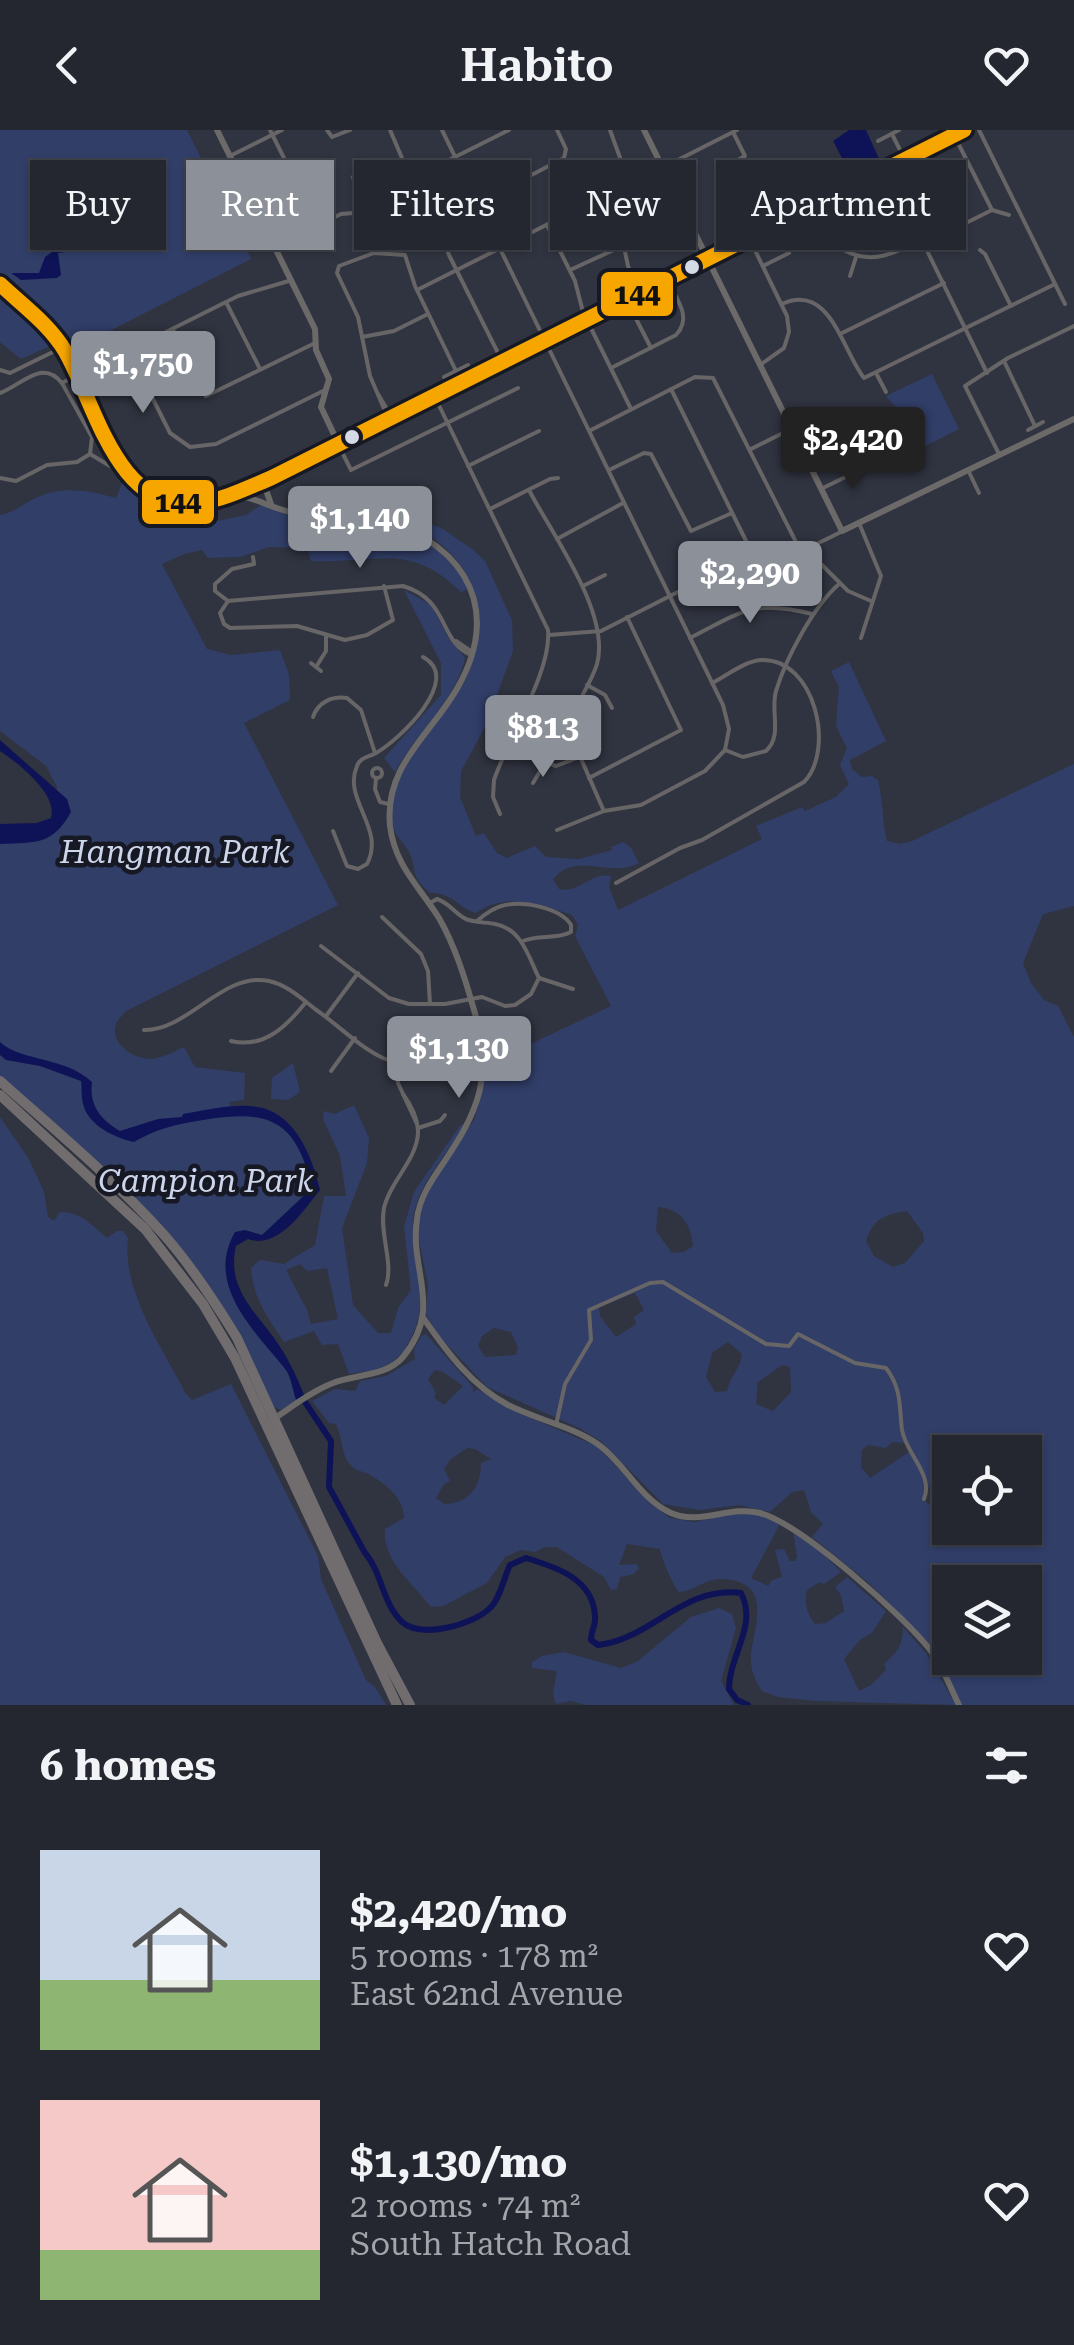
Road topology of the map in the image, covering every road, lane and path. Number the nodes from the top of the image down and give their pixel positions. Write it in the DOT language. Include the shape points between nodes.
graph roads {
  1 [pos="217,130"];
  2 [pos="282,130"];
  3 [pos="327,130"];
  4 [pos="350,130"];
  5 [pos="390,130"];
  6 [pos="442,130"];
  7 [pos="509,130"];
  8 [pos="557,130"];
  9 [pos="610,130"];
  10 [pos="644,130"];
  11 [pos="899,130"];
  12 [pos="964,130"];
  13 [pos="979,130"];
  14 [pos="734,131"];
  15 [pos="271,132"];
  16 [pos="501,132"];
  17 [pos="892,134"];
  18 [pos="954,135"];
  19 [pos="878,141"];
  20 [pos="230,156"];
  21 [pos="456,157"];
  22 [pos="232,160"];
  23 [pos="285,160"];
  24 [pos="403,160"];
  25 [pos="450,160"];
  26 [pos="457,160"];
  27 [pos="620,160"];
  28 [pos="658,160"];
  29 [pos="678,160"];
  30 [pos="739,160"];
  31 [pos="905,160"];
  32 [pos="966,160"];
  33 [pos="530,176"];
  34 [pos="353,177"];
  35 [pos="354,180"];
  36 [pos="992,210"];
  37 [pos="1010,215"];
  38 [pos="966,223"];
  39 [pos="548,224"];
  40 [pos="530,233"];
  41 [pos="696,236"];
  42 [pos="278,250"];
  43 [pos="449,250"];
  44 [pos="497,250"];
  45 [pos="502,250"];
  46 [pos="615,250"];
  47 [pos="625,250"];
  48 [pos="724,250"];
  49 [pos="755,250"];
  50 [pos="844,250"];
  51 [pos="897,250"];
  52 [pos="928,250"];
  53 [pos="980,250"];
  54 [pos="789,253"];
  55 [pos="856,257"];
  56 [pos="707,258"];
  57 [pos="763,266"];
  58 [pos="457,270"];
  59 [pos="570,270"];
  60 [pos="850,276"];
  61 [pos="666,279"];
  62 [pos="292,280"];
  63 [pos="944,283"];
  64 [pos="0,284"];
  65 [pos="1055,284"];
  66 [pos="417,290"];
  67 [pos="640,292"];
  68 [pos="626,299"];
  69 [pos="226,302"];
  70 [pos="782,304"];
  71 [pos="1066,304"];
  72 [pos="1010,306"];
  73 [pos="429,314"];
  74 [pos="587,319"];
  75 [pos="1074,326"];
  76 [pos="966,328"];
  77 [pos="173,329"];
  78 [pos="840,334"];
  79 [pos="362,336"];
  80 [pos="546,339"];
  81 [pos="314,342"];
  82 [pos="785,344"];
  83 [pos="63,347"];
  84 [pos="650,348"];
  85 [pos="792,348"];
  86 [pos="129,351"];
  87 [pos="1004,361"];
  88 [pos="502,362"];
  89 [pos="468,365"];
  90 [pos="760,365"];
  91 [pos="260,368"];
  92 [pos="611,368"];
  93 [pos="0,370"];
  94 [pos="456,370"];
  95 [pos="989,372"];
  96 [pos="876,373"];
  97 [pos="78,376"];
  98 [pos="444,377"];
  99 [pos="62,383"];
  100 [pos="518,388"];
  101 [pos="672,389"];
  102 [pos="326,390"];
  103 [pos="0,392"];
  104 [pos="886,392"];
  105 [pos="434,395"];
  106 [pos="631,409"];
  107 [pos="390,418"];
  108 [pos="1074,419"];
  109 [pos="447,422"];
  110 [pos="1043,422"];
  111 [pos="1035,426"];
  112 [pos="791,429"];
  113 [pos="591,430"];
  114 [pos="1028,430"];
  115 [pos="539,431"];
  116 [pos="854,439"];
  117 [pos="338,443"];
  118 [pos="751,450"];
  119 [pos="90,454"];
  120 [pos="1000,455"];
  121 [pos="110,466"];
  122 [pos="468,466"];
  123 [pos="610,470"];
  124 [pos="968,470"];
  125 [pos="0,478"];
  126 [pos="271,478"];
  127 [pos="558,478"];
  128 [pos="821,489"];
  129 [pos="529,490"];
  130 [pos="979,493"];
  131 [pos="226,495"];
  132 [pos="624,502"];
  133 [pos="271,505"];
  134 [pos="490,509"];
  135 [pos="732,513"];
  136 [pos="859,523"];
  137 [pos="842,532"];
  138 [pos="558,539"];
  139 [pos="804,550"];
  140 [pos="754,556"];
  141 [pos="253,557"];
  142 [pos="605,575"];
  143 [pos="839,584"];
  144 [pos="384,586"];
  145 [pos="583,586"];
  146 [pos="669,596"];
  147 [pos="228,601"];
  148 [pos="872,601"];
  149 [pos="812,614"];
  150 [pos="627,617"];
  151 [pos="596,632"];
  152 [pos="326,636"];
  153 [pos="549,636"];
  154 [pos="690,638"];
  155 [pos="860,638"];
  156 [pos="471,654"];
  157 [pos="424,656"];
  158 [pos="316,667"];
  159 [pos="787,668"];
  160 [pos="712,683"];
  161 [pos="586,685"];
  162 [pos="612,708"];
  163 [pos="312,717"];
  164 [pos="507,748"];
  165 [pos="724,750"];
  166 [pos="375,753"];
  167 [pos="579,758"];
  168 [pos="545,764"];
  169 [pos="589,778"];
  170 [pos="533,783"];
  171 [pos="388,804"];
  172 [pos="604,810"];
  173 [pos="500,814"];
  174 [pos="557,830"];
  175 [pos="333,831"];
  176 [pos="616,883"];
  177 [pos="429,904"];
  178 [pos="382,917"];
  179 [pos="476,921"];
  180 [pos="522,941"];
  181 [pos="321,946"];
  182 [pos="358,973"];
  183 [pos="538,978"];
  184 [pos="573,989"];
  185 [pos="472,999"];
  186 [pos="306,1002"];
  187 [pos="430,1004"];
  188 [pos="326,1016"];
  189 [pos="144,1030"];
  190 [pos="356,1038"];
  191 [pos="231,1041"];
  192 [pos="482,1044"];
  193 [pos="395,1062"];
  194 [pos="331,1071"];
  195 [pos="0,1080"];
  196 [pos="0,1095"];
  197 [pos="445,1115"];
  198 [pos="417,1125"];
  199 [pos="386,1285"];
  200 [pos="423,1318"];
  201 [pos="270,1421"];
  202 [pos="556,1425"];
  203 [pos="924,1499"];
  204 [pos="397,1705"];
  205 [pos="410,1705"];
  206 [pos="959,1705"];
  1 -- 20 [label="main road"];
  2 -- 15 [label="street"];
  3 -- 4 [label="street" via="332,137"];
  5 -- 24 [label="street"];
  6 -- 21 [label="street"];
  7 -- 16 [label="street"];
  8 -- 33 [label="street" via="566,155"];
  9 -- 27 [label="street"];
  10 -- 28 [label="main road"];
  11 -- 17 [label="street"];
  12 -- 18 [label="main road"];
  13 -- 65 [label="street"];
  14 -- 29 [label="street"];
  14 -- 30 [label="street" via="746,156"];
  15 -- 20 [label="street"];
  15 -- 23 [label="street"];
  16 -- 21 [label="street"];
  17 -- 19 [label="street"];
  17 -- 31 [label="street"];
  18 -- 31 [label="main road"];
  18 -- 32 [label="street"];
  20 -- 22 [label="main road"];
  21 -- 25 [label="street"];
  21 -- 26 [label="street"];
  32 -- 36 [label="street"];
  34 -- 35 [label="street"];
  36 -- 37 [label="street"];
  36 -- 38 [label="street"];
  39 -- 40 [label="street"];
  39 -- 59 [label="street"];
  41 -- 56 [label="main road"];
  42 -- 62 [label="main road"];
  43 -- 58 [label="street"];
  44 -- 58 [label="street"];
  45 -- 80 [label="street"];
  46 -- 59 [label="street"];
  47 -- 67 [label="street"];
  48 -- 56 [label="main road"];
  49 -- 57 [label="street"];
  50 -- 55 [label="street"];
  51 -- 55 [label="street"];
  52 -- 63 [label="street"];
  53 -- 72 [label="street"];
  54 -- 57 [label="street"];
  55 -- 60 [label="street"];
  56 -- 61 [label="main road"];
  56 -- 90 [label="main road"];
  57 -- 70 [label="street"];
  58 -- 66 [label="street"];
  58 -- 88 [label="street"];
  59 -- 74 [label="street"];
  61 -- 67 [label="main road"];
  61 -- 84 [label="street" via="684,325"];
  62 -- 69 [label="street"];
  62 -- 81 [label="main road" via="315,329"];
  63 -- 76 [label="street"];
  63 -- 78 [label="street"];
  64 -- 83 [label="main road"];
  65 -- 71 [label="street"];
  65 -- 72 [label="street"];
  66 -- 73 [label="street"];
  66 -- 79 [label="street" via="405,255 368,254 336,269"];
  67 -- 68 [label="main road"];
  68 -- 74 [label="main road"];
  68 -- 84 [label="street"];
  69 -- 77 [label="street"];
  69 -- 91 [label="street"];
  70 -- 78 [label="street" via="808,299"];
  70 -- 82 [label="street" via="789,324"];
  72 -- 76 [label="street"];
  73 -- 79 [label="street" via="394,331"];
  73 -- 94 [label="street"];
  74 -- 80 [label="main road"];
  74 -- 92 [label="street"];
  75 -- 87 [label="street"];
  76 -- 95 [label="street"];
  76 -- 96 [label="street"];
  77 -- 86 [label="street"];
  77 -- 91 [label="street" via="206,396"];
  78 -- 96 [label="street" via="864,378"];
  79 -- 107 [label="street" via="370,376"];
  80 -- 88 [label="main road"];
  80 -- 113 [label="street"];
  81 -- 91 [label="street"];
  81 -- 102 [label="main road" via="328,376"];
  82 -- 85 [label="street"];
  82 -- 90 [label="street"];
  83 -- 93 [label="street" via="10,373"];
  83 -- 97 [label="main road"];
  84 -- 92 [label="street"];
  86 -- 97 [label="street"];
  86 -- 102 [label="street" via="170,433 190,448 216,444"];
  87 -- 95 [label="street"];
  87 -- 111 [label="street"];
  88 -- 105 [label="main road"];
  89 -- 94 [label="street"];
  90 -- 112 [label="main road"];
  92 -- 106 [label="street"];
  94 -- 98 [label="street"];
  95 -- 120 [label="street" via="965,386"];
  96 -- 104 [label="street"];
  97 -- 99 [label="street"];
  97 -- 131 [label="main road" via="135,484 182,505"];
  99 -- 103 [label="street" via="40,372"];
  99 -- 119 [label="street" via="92,437"];
  100 -- 109 [label="street"];
  101 -- 106 [label="street"];
  101 -- 118 [label="street" via="709,376"];
  101 -- 135 [label="street"];
  102 -- 117 [label="main road" via="322,410"];
  105 -- 107 [label="main road"];
  105 -- 109 [label="street"];
  106 -- 113 [label="street"];
  107 -- 117 [label="main road"];
  108 -- 120 [label="main road"];
  109 -- 117 [label="street" via="351,470"];
  109 -- 122 [label="street"];
  110 -- 111 [label="street"];
  111 -- 114 [label="street"];
  112 -- 118 [label="street"];
  112 -- 128 [label="main road"];
  113 -- 123 [label="street"];
  115 -- 122 [label="street"];
  116 -- 128 [label="street" via="870,465"];
  117 -- 126 [label="main road"];
  118 -- 139 [label="street"];
  119 -- 121 [label="street"];
  119 -- 125 [label="street" via="52,463 16,482"];
  120 -- 124 [label="main road"];
  122 -- 134 [label="street"];
  123 -- 132 [label="street"];
  123 -- 135 [label="street" via="649,453 691,532"];
  124 -- 130 [label="street"];
  124 -- 136 [label="main road"];
  126 -- 131 [label="main road"];
  126 -- 133 [label="main road"];
  127 -- 129 [label="street"];
  128 -- 137 [label="main road"];
  129 -- 134 [label="street"];
  129 -- 138 [label="street"];
  131 -- 133 [label="main road"];
  132 -- 138 [label="street"];
  132 -- 146 [label="street"];
  133 -- 156 [label="main road" via="295,513 366,516 438,545 470,587 477,624"];
  134 -- 153 [label="street"];
  135 -- 140 [label="street"];
  136 -- 137 [label="main road"];
  136 -- 148 [label="street" via="881,576"];
  137 -- 139 [label="street"];
  138 -- 145 [label="street"];
  139 -- 140 [label="street"];
  139 -- 143 [label="street"];
  140 -- 146 [label="street"];
  141 -- 147 [label="street" via="254,564 232,569 215,584"];
  142 -- 145 [label="street"];
  143 -- 148 [label="street"];
  143 -- 149 [label="street"];
  144 -- 147 [label="street"];
  144 -- 152 [label="street" via="392,622 353,639"];
  144 -- 156 [label="street" via="426,597"];
  145 -- 151 [label="street"];
  146 -- 150 [label="street"];
  146 -- 154 [label="street"];
  147 -- 152 [label="street" via="220,613 230,628 297,626"];
  148 -- 155 [label="street"];
  149 -- 154 [label="street" via="760,606"];
  149 -- 159 [label="street"];
  150 -- 151 [label="street"];
  150 -- 169 [label="street" via="681,730"];
  151 -- 153 [label="street"];
  151 -- 161 [label="street" via="598,660"];
  152 -- 158 [label="street"];
  153 -- 164 [label="street"];
  154 -- 160 [label="street"];
  156 -- 171 [label="main road" via="453,695 407,755"];
  157 -- 166 [label="street" via="436,672 435,692"];
  159 -- 160 [label="street" via="755,661"];
  159 -- 165 [label="street" via="776,694 774,744 743,757"];
  159 -- 176 [label="street" via="816,705 813,772 725,828"];
  160 -- 165 [label="street" via="729,724"];
  161 -- 162 [label="street" via="605,695"];
  161 -- 167 [label="street" via="568,726"];
  163 -- 166 [label="street" via="330,699 355,702"];
  164 -- 168 [label="street"];
  164 -- 173 [label="street" via="493,790"];
  165 -- 172 [label="street" via="712,767 642,805"];
  166 -- 171 [label="street" via="377,797"];
  166 -- 175 [label="street" via="356,770 358,798 372,829 367,864 347,866"];
  167 -- 168 [label="street"];
  167 -- 169 [label="street"];
  168 -- 170 [label="street"];
  169 -- 172 [label="street"];
  171 -- 177 [label="main road" via="400,863"];
  172 -- 174 [label="street"];
  177 -- 179 [label="street" via="438,899"];
  177 -- 185 [label="main road"];
  178 -- 187 [label="street" via="421,954"];
  179 -- 180 [label="street" via="506,926"];
  179 -- 180 [label="street" via="498,906 516,904 562,914 571,925 562,936"];
  180 -- 183 [label="street"];
  181 -- 182 [label="street"];
  182 -- 187 [label="street" via="390,998"];
  182 -- 188 [label="street"];
  183 -- 184 [label="street"];
  183 -- 185 [label="street" via="516,1006"];
  185 -- 187 [label="street"];
  185 -- 192 [label="main road"];
  186 -- 188 [label="street"];
  186 -- 189 [label="street" via="284,986 250,982"];
  186 -- 191 [label="street" via="276,1033"];
  188 -- 190 [label="street"];
  190 -- 193 [label="street"];
  190 -- 194 [label="street"];
  192 -- 193 [label="street"];
  192 -- 200 [label="main road" via="478,1105 417,1215"];
  193 -- 198 [label="street"];
  195 -- 201 [label="highway" via="114,1184 189,1265 237,1338"];
  196 -- 201 [label="highway" via="122,1206 175,1265"];
  197 -- 198 [label="street"];
  198 -- 199 [label="street" via="416,1142 384,1208"];
  200 -- 201 [label="main road" via="391,1367 337,1381"];
  200 -- 202 [label="main road" via="478,1384"];
  201 -- 204 [label="highway"];
  201 -- 205 [label="highway"];
  202 -- 203 [label="street" via="565,1384 591,1340 590,1310 663,1282 766,1344 789,1346 798,1334 855,1363 886,1368 899,1392 903,1435 927,1484"];
  202 -- 206 [label="main road" via="599,1446 669,1512 687,1518 757,1512 794,1529 914,1632"];
}
